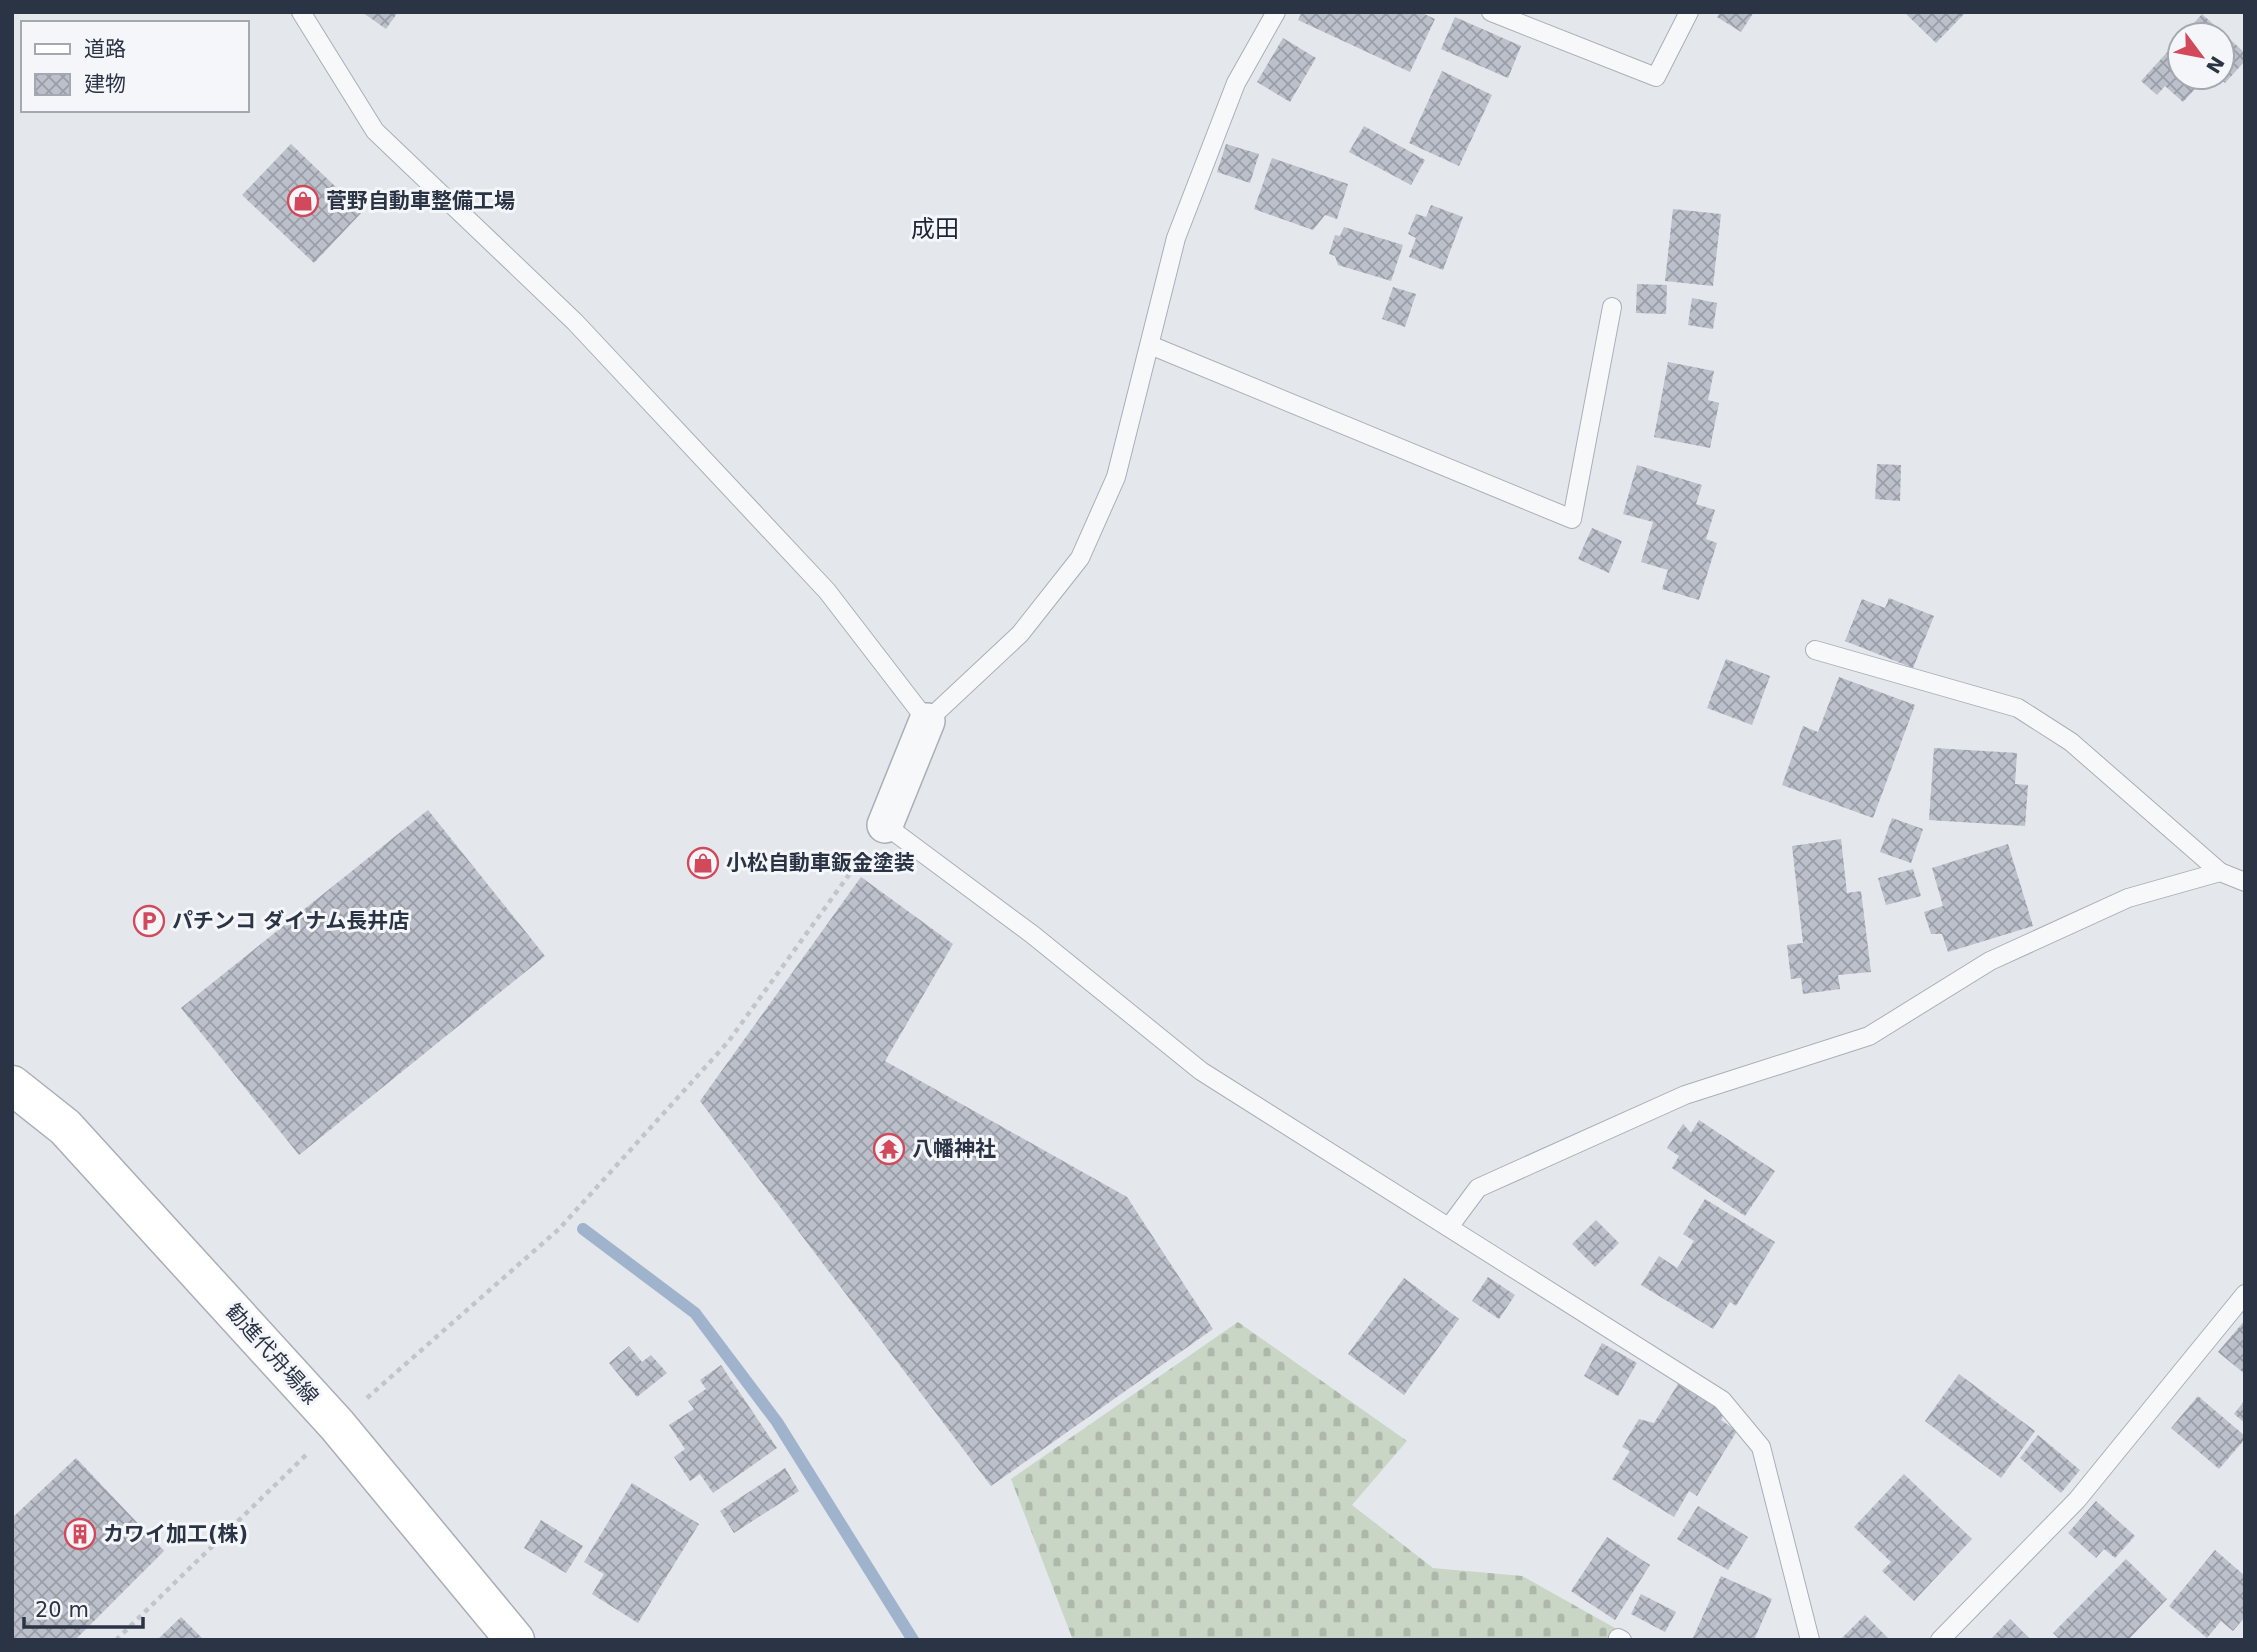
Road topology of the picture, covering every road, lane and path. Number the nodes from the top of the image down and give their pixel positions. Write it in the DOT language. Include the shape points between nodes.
graph roads {
  1 [pos="300,12"];
  2 [pos="1276,12"];
  3 [pos="1491,12"];
  4 [pos="1689,12"];
  5 [pos="1612,307"];
  6 [pos="1150,345"];
  7 [pos="1815,650"];
  8 [pos="927,721"];
  9 [pos="885,824"];
  10 [pos="2220,873"];
  11 [pos="2245,882"];
  12 [pos="12,1085"];
  13 [pos="1449,1227"];
  14 [pos="2245,1294"];
  15 [pos="337,1425"];
  16 [pos="116,1640"];
  17 [pos="515,1640"];
  18 [pos="1810,1640"];
  19 [pos="1940,1640"];
  1 -- 8 [label="lane" via="374,131 575,322 827,591"];
  2 -- 6 [label="lane" via="1236,83 1181,225"];
  3 -- 4 [label="lane" via="1656,77"];
  5 -- 6 [label="lane" via="1572,519"];
  6 -- 8 [label="lane" via="1116,477 1080,558 1020,634"];
  7 -- 10 [label="lane" via="2018,708 2070,742"];
  8 -- 9 [label="street"];
  9 -- 13 [label="lane" via="1033,935 1201,1071"];
  9 -- 15 [label="path" via="728,1042 559,1229"];
  10 -- 11 [label="lane"];
  10 -- 13 [label="lane" via="2128,898 1990,961 1869,1036 1685,1095 1478,1188"];
  12 -- 15 [label="main road, 勧進代舟場線" via="65,1127"];
  13 -- 18 [label="lane" via="1721,1400 1761,1447"];
  14 -- 19 [label="lane" via="2077,1500"];
  15 -- 16 [label="path"];
  15 -- 17 [label="main road, 勧進代舟場線"];
}
